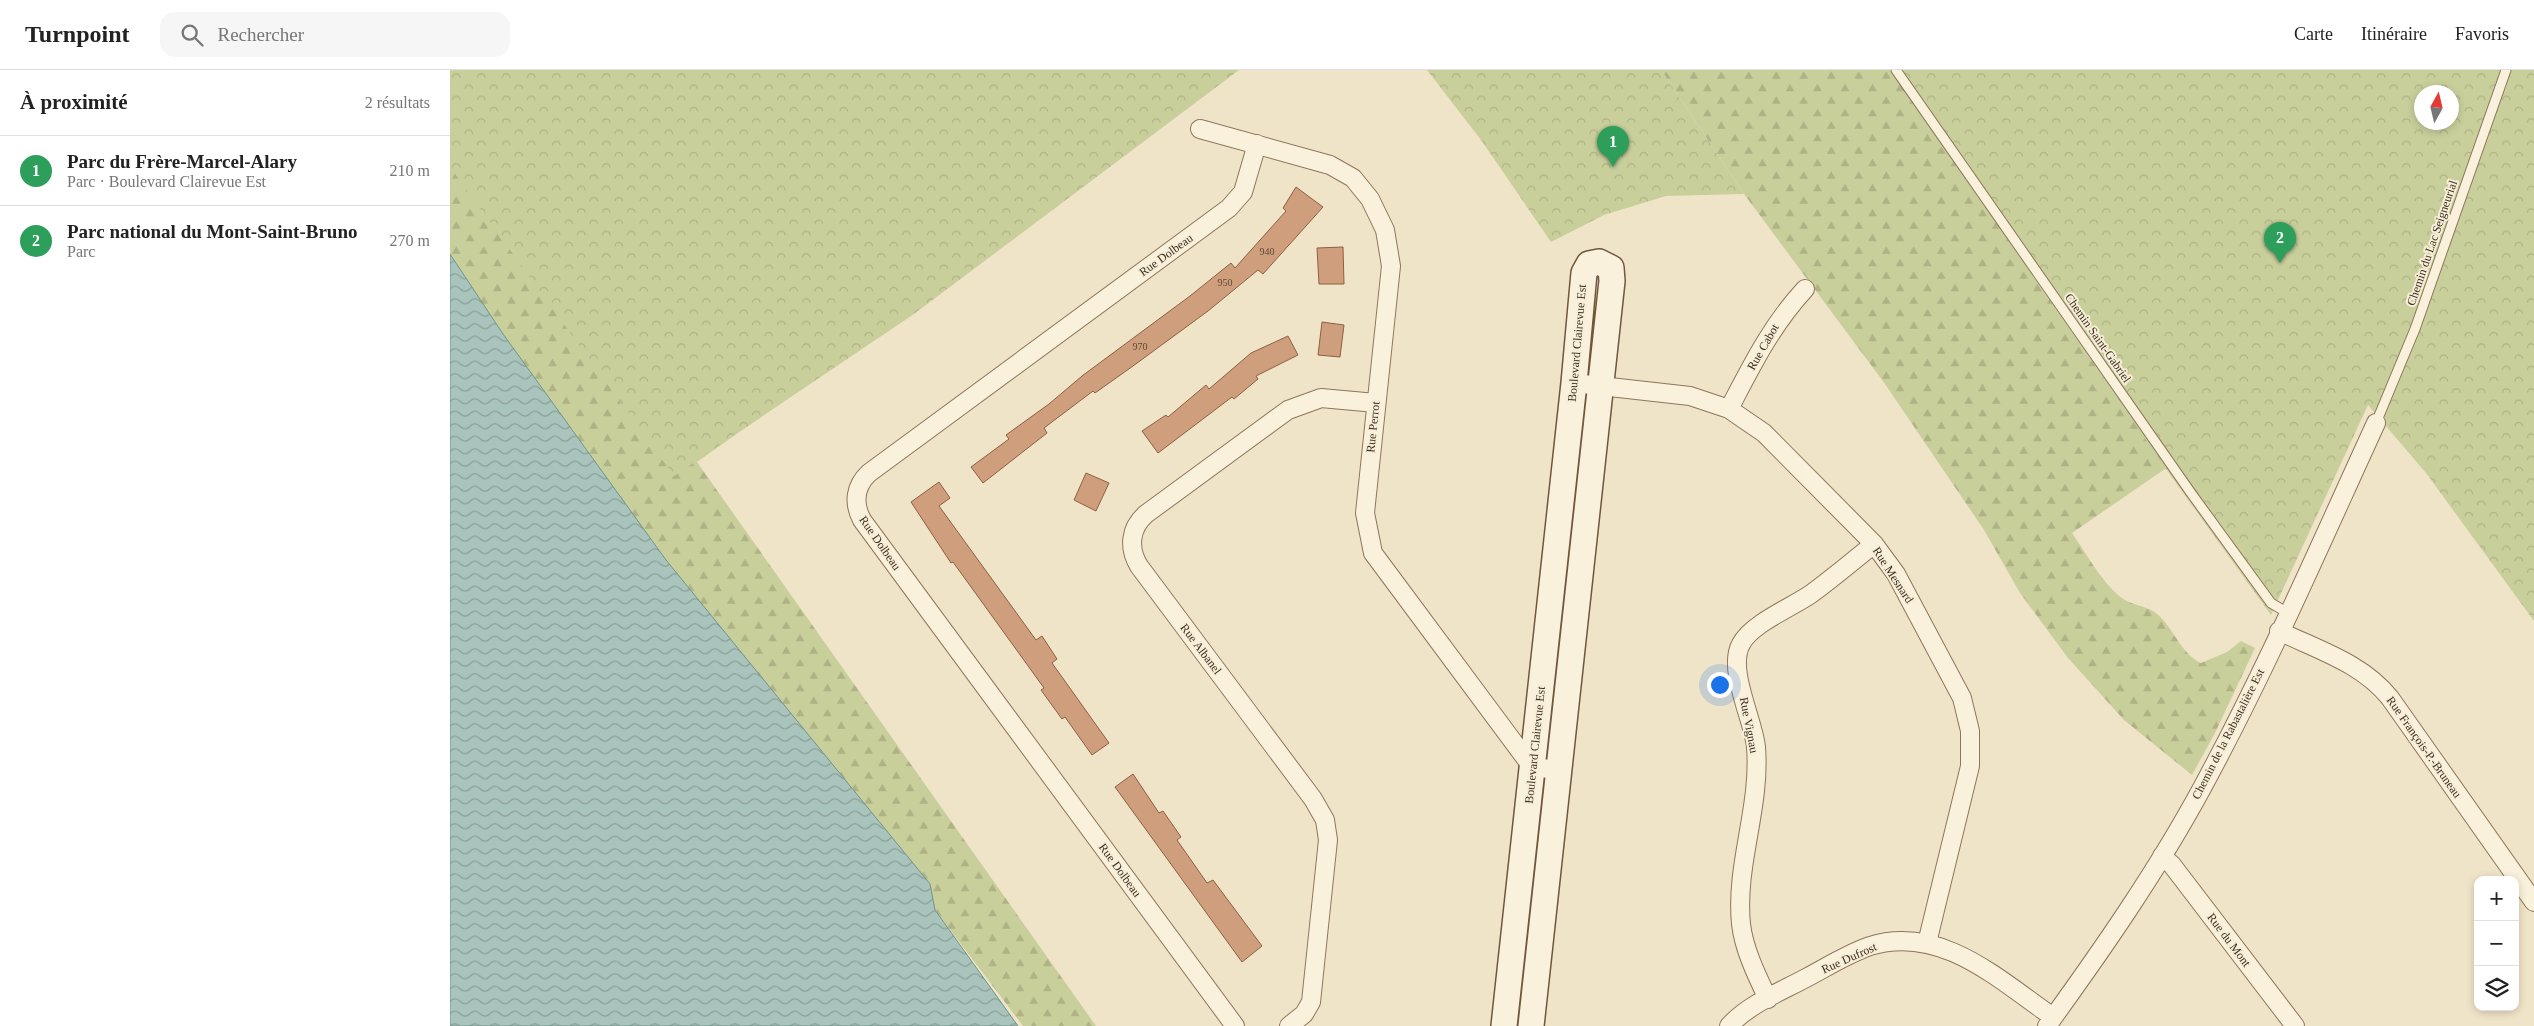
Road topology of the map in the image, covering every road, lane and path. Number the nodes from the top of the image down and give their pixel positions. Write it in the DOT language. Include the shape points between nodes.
graph roads {
  1 [pos="1896,70"];
  2 [pos="2506,70"];
  3 [pos="1200,129"];
  4 [pos="1256,144"];
  5 [pos="1805,289"];
  6 [pos="1574,383"];
  7 [pos="1600,386"];
  8 [pos="1376,403"];
  9 [pos="1729,409"];
  10 [pos="2376,423"];
  11 [pos="1874,544"];
  12 [pos="2288,613"];
  13 [pos="2279,631"];
  14 [pos="1532,767"];
  15 [pos="1558,770"];
  16 [pos="2162,856"];
  17 [pos="2534,902"];
  18 [pos="1927,943"];
  19 [pos="1768,999"];
  20 [pos="2050,1022"];
  21 [pos="1235,1026"];
  22 [pos="1288,1026"];
  23 [pos="1504,1026"];
  24 [pos="1531,1026"];
  25 [pos="1729,1026"];
  26 [pos="2294,1026"];
  1 -- 12 [label="lane, Chemin Saint-Gabriel" via="2191,493 2271,602"];
  2 -- 10 [label="lane, Chemin du Lac Seigneurial" via="2415,329"];
  3 -- 4 [label="street, Rue Perrot"];
  4 -- 8 [label="street, Rue Perrot" via="1330,165 1353,178 1370,199 1385,230 1391,266"];
  4 -- 21 [label="street, Rue Dolbeau" via="1243,192 1233,205 875,469 861,482 856,498 862,520"];
  5 -- 9 [label="street, Rue Cabot" via="1783,313 1763,343"];
  6 -- 7 [label="street, Rue Mesnard"];
  6 -- 7 [label="street, Boulevard Clairevue Est" via="1585,269 1588,264 1598,262 1609,266 1613,273"];
  6 -- 14 [label="street, Boulevard Clairevue Est"];
  7 -- 9 [label="street, Rue Mesnard" via="1690,396"];
  7 -- 15 [label="street, Boulevard Clairevue Est"];
  8 -- 14 [label="street, Rue Perrot" via="1365,513 1374,553"];
  8 -- 22 [label="street, Rue Albanel" via="1321,398 1288,410 1146,514 1138,522 1132,538 1133,554 1138,564 1313,799 1325,820 1328,840 1311,1002 1304,1014"];
  9 -- 11 [label="street, Rue Mesnard" via="1764,433"];
  10 -- 12 [label="street, Chemin de la Rabastalière Est"];
  11 -- 18 [label="street, Rue Mesnard" via="1896,574 1951,675 1964,704 1970,732 1969,772"];
  11 -- 19 [label="street, Rue Vignau" via="1811,594 1752,631 1738,648 1737,665 1756,746 1756,781 1741,879 1742,926"];
  12 -- 13 [label="street, Chemin de la Rabastalière Est"];
  13 -- 16 [label="street, Chemin de la Rabastalière Est" via="2213,766"];
  13 -- 17 [label="street, Rue François-P.-Bruneau" via="2352,666 2377,683"];
  14 -- 15 [label="street"];
  14 -- 23 [label="street, Boulevard Clairevue Est"];
  15 -- 24 [label="street, Boulevard Clairevue Est"];
  16 -- 20 [label="street, Chemin de la Rabastalière Est"];
  16 -- 26 [label="street, Rue du Mont"];
  18 -- 19 [label="street, Rue Dufrost" via="1902,941 1870,946"];
  18 -- 20 [label="street, Rue Dufrost" via="1944,947 1971,961"];
  19 -- 25 [label="street, Rue Dufrost"];
}
